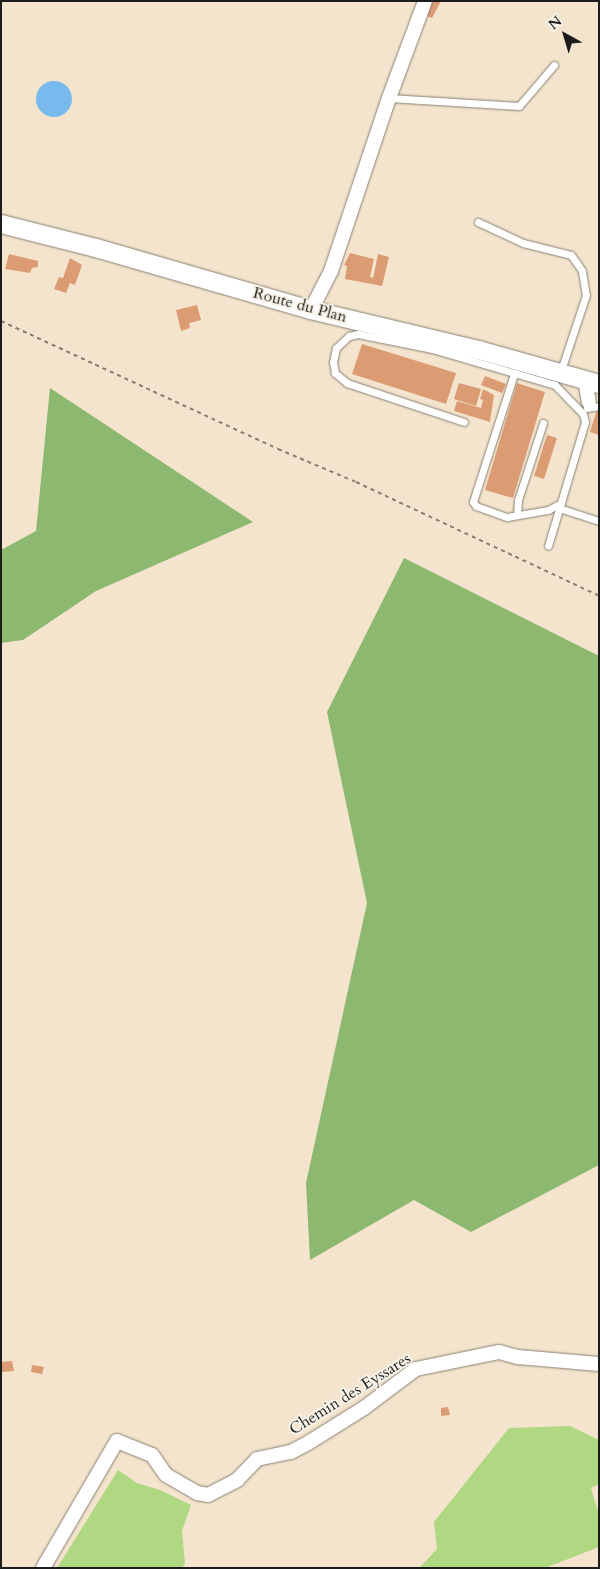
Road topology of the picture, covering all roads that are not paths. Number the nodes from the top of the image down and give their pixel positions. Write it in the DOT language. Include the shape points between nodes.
graph roads {
  1 [pos="425,1"];
  2 [pos="554,65"];
  3 [pos="389,98"];
  4 [pos="478,222"];
  5 [pos="1,224"];
  6 [pos="311,310"];
  7 [pos="559,373"];
  8 [pos="514,374"];
  9 [pos="592,382"];
  10 [pos="589,406"];
  11 [pos="464,422"];
  12 [pos="543,423"];
  13 [pos="560,505"];
  14 [pos="517,515"];
  15 [pos="599,521"];
  16 [pos="548,546"];
  17 [pos="599,1364"];
  18 [pos="43,1568"];
  1 -- 3 [label="street"];
  2 -- 3 [label="lane" via="520,106"];
  3 -- 6 [label="street" via="331,271"];
  4 -- 7 [label="lane" via="523,243 571,255 582,272 586,295"];
  5 -- 6 [label="street, Route du Plan"];
  6 -- 7 [label="street, Route du Plan" via="479,350"];
  7 -- 9 [label="street, Route du Plan"];
  8 -- 10 [label="lane" via="555,385"];
  8 -- 11 [label="lane" via="432,349 358,334 349,336 336,348 335,373 347,383"];
  8 -- 14 [label="lane" via="473,502 507,517"];
  9 -- 10 [label="street"];
  10 -- 13 [label="lane"];
  12 -- 14 [label="lane" via="518,500"];
  13 -- 14 [label="lane"];
  13 -- 15 [label="lane"];
  13 -- 16 [label="lane"];
  17 -- 18 [label="street, Chemin des Eyssares" via="518,1357 500,1352 416,1369 364,1408 308,1443 291,1452 256,1459 237,1480 208,1495 197,1493 166,1475 152,1455 117,1441"];
}
